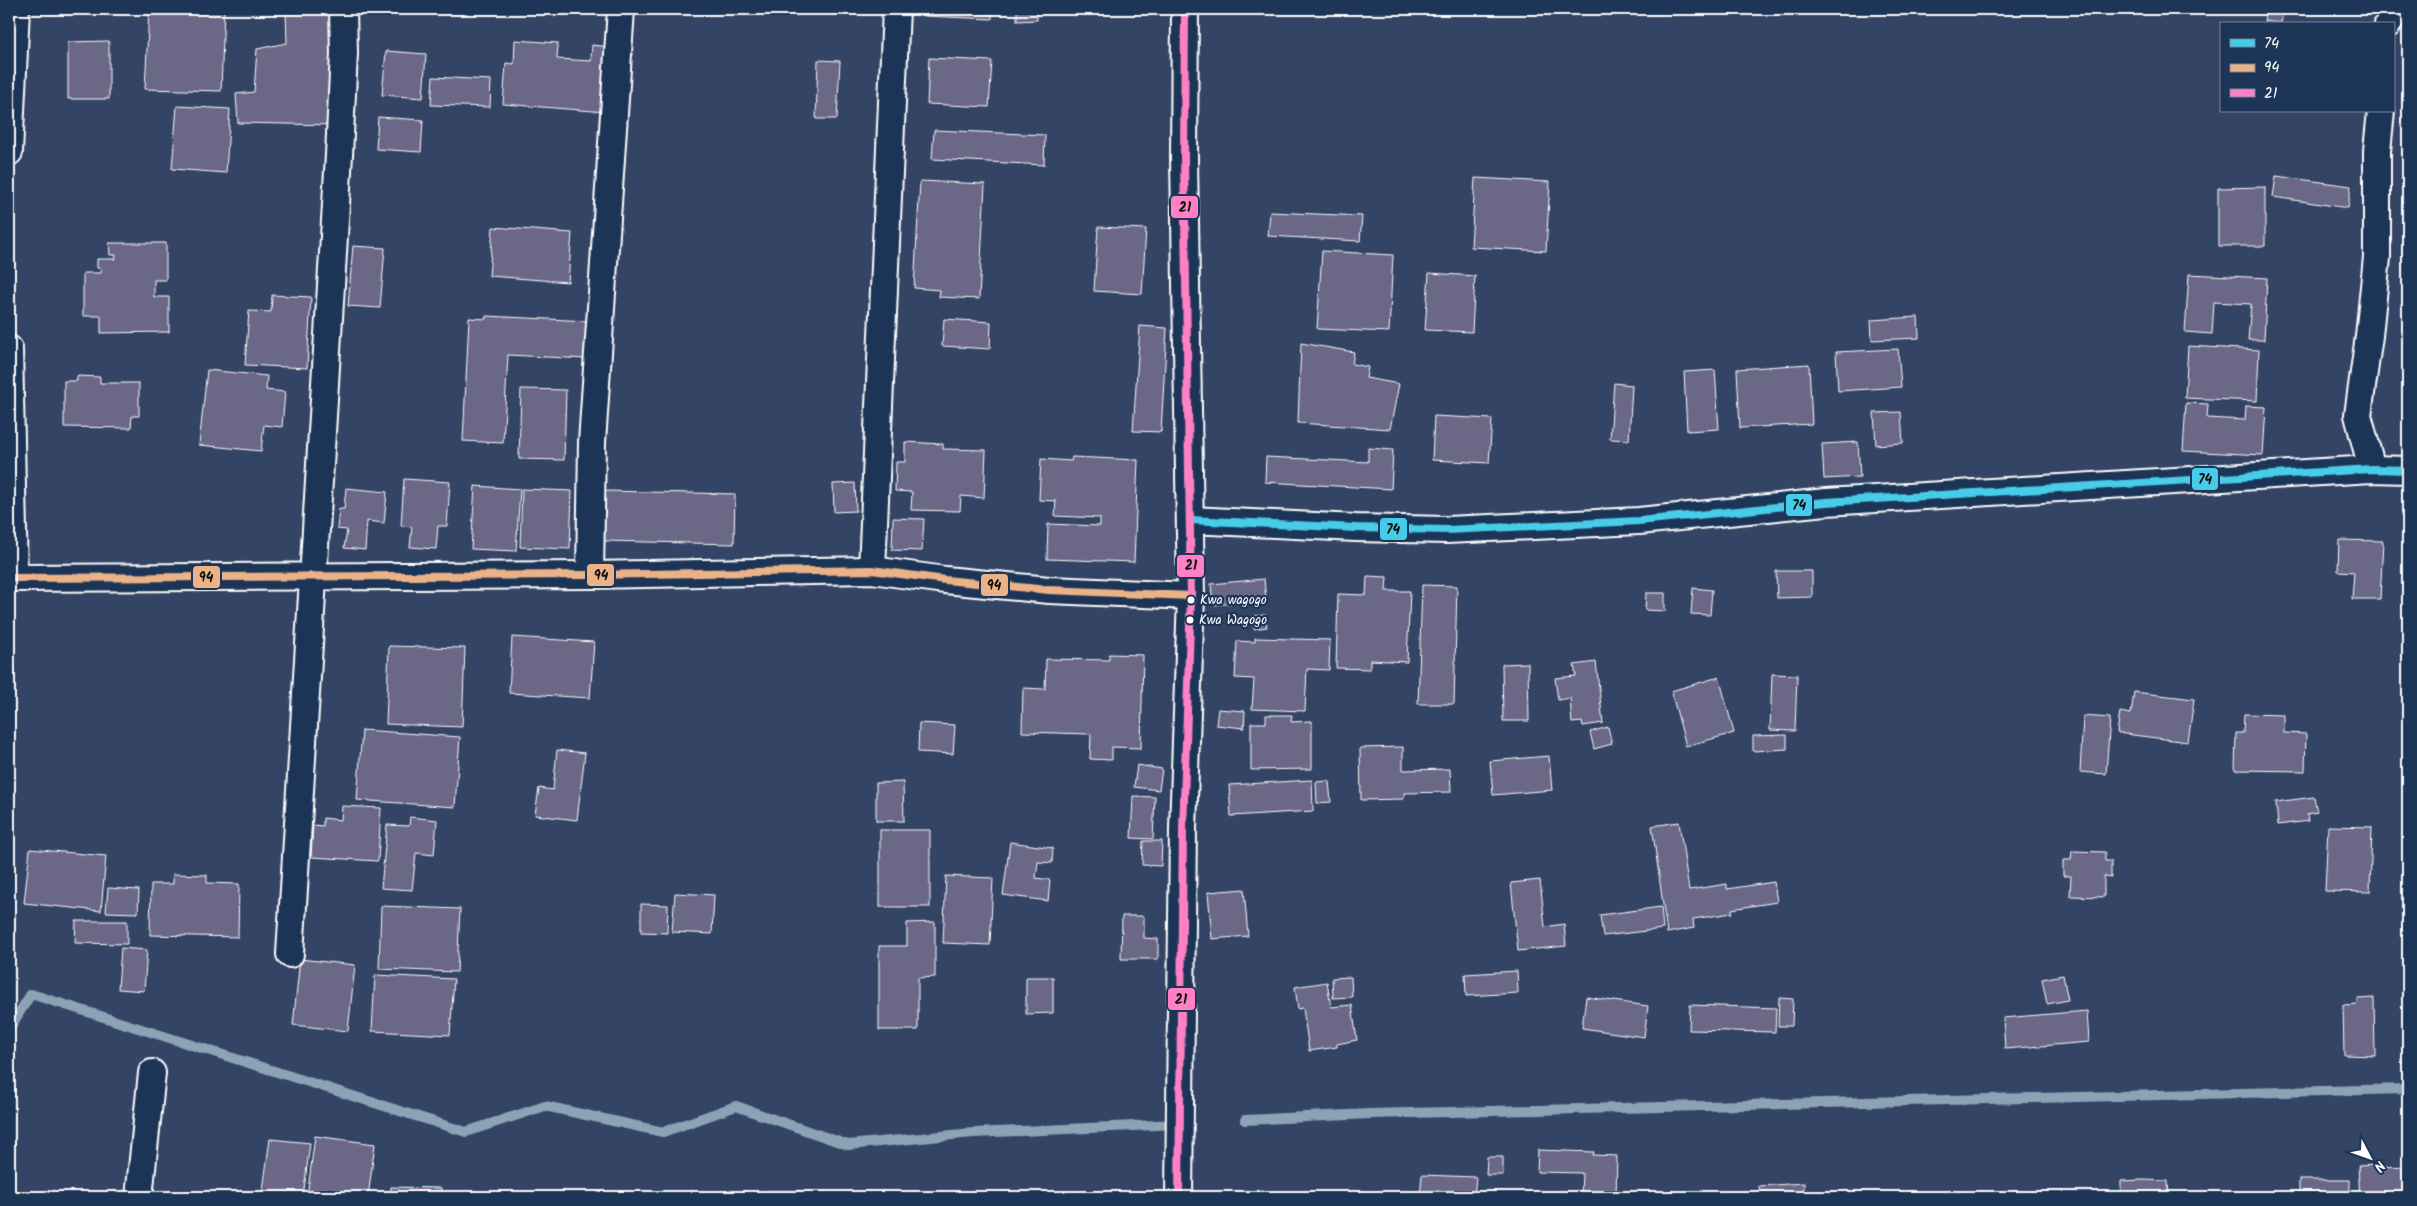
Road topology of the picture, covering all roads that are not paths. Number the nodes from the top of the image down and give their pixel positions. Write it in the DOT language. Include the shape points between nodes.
graph roads {
  1 [pos="16,9"];
  2 [pos="343,9"];
  3 [pos="621,9"];
  4 [pos="896,9"];
  5 [pos="1185,9"];
  6 [pos="2397,9"];
  7 [pos="2389,22"];
  8 [pos="2381,112"];
  9 [pos="9,152"];
  10 [pos="9,349"];
  11 [pos="2372,469"];
  12 [pos="2408,470"];
  13 [pos="1190,520"];
  14 [pos="872,570"];
  15 [pos="590,575"];
  16 [pos="314,577"];
  17 [pos="11,578"];
  18 [pos="1191,596"];
  19 [pos="290,954"];
  20 [pos="152,1073"];
  21 [pos="139,1197"];
  22 [pos="1179,1197"];
  1 -- 9 [label="street"];
  2 -- 16 [label="street" via="344,53"];
  3 -- 15 [label="street" via="592,442"];
  4 -- 14 [label="street"];
  5 -- 13 [label="street"];
  6 -- 7 [label="street"];
  8 -- 11 [label="street" via="2377,151 2377,257 2358,415"];
  10 -- 17 [label="street"];
  11 -- 12 [label="street"];
  11 -- 13 [label="street" via="1826,502 1639,521 1457,529"];
  13 -- 18 [label="street"];
  14 -- 15 [label="street"];
  14 -- 18 [label="street" via="1049,590"];
  15 -- 16 [label="street"];
  16 -- 17 [label="street"];
  16 -- 19 [label="street"];
  18 -- 22 [label="street" via="1183,829"];
  20 -- 21 [label="street"];
}
